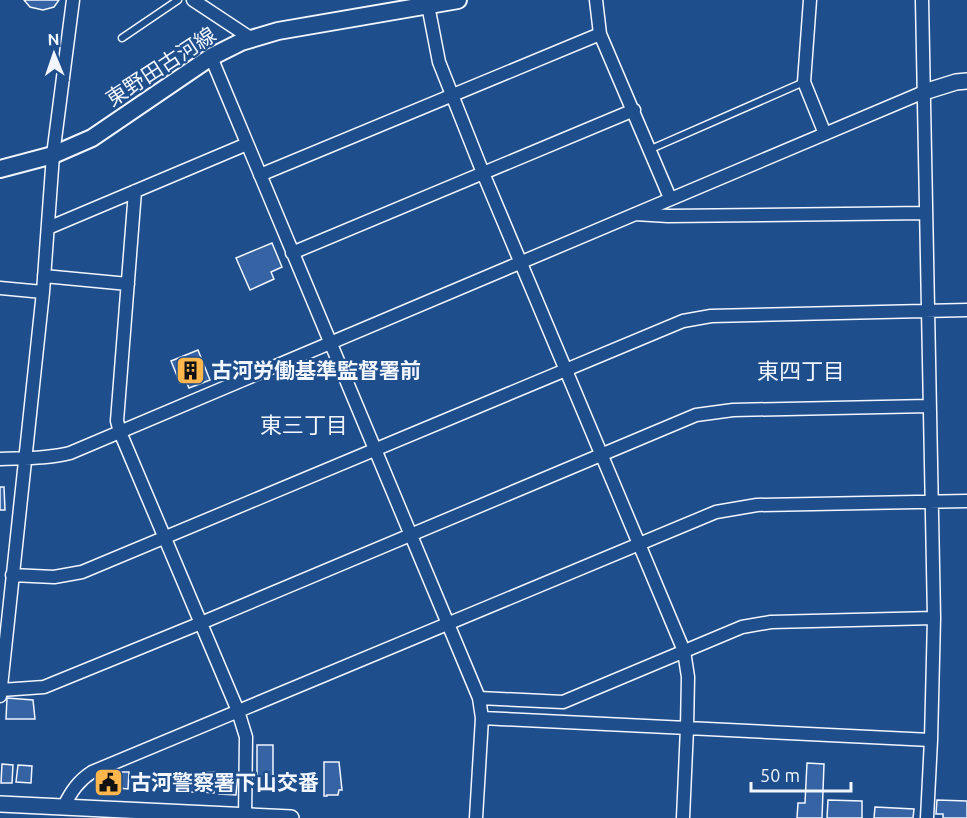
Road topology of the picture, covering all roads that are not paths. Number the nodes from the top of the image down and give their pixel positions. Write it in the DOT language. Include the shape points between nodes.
graph roads {
  1 [pos="73,0"];
  2 [pos="178,0"];
  3 [pos="193,0"];
  4 [pos="458,0"];
  5 [pos="596,0"];
  6 [pos="810,0"];
  7 [pos="922,0"];
  8 [pos="427,2"];
  9 [pos="600,34"];
  10 [pos="122,38"];
  11 [pos="252,39"];
  12 [pos="211,57"];
  13 [pos="967,81"];
  14 [pos="804,82"];
  15 [pos="924,92"];
  16 [pos="452,95"];
  17 [pos="634,110"];
  18 [pos="825,134"];
  19 [pos="247,144"];
  20 [pos="651,149"];
  21 [pos="53,155"];
  22 [pos="0,169"];
  23 [pos="483,172"];
  24 [pos="260,175"];
  25 [pos="135,191"];
  26 [pos="670,198"];
  27 [pos="926,213"];
  28 [pos="634,214"];
  29 [pos="48,228"];
  30 [pos="292,253"];
  31 [pos="521,261"];
  32 [pos="44,276"];
  33 [pos="128,284"];
  34 [pos="0,288"];
  35 [pos="43,292"];
  36 [pos="967,310"];
  37 [pos="927,311"];
  38 [pos="330,342"];
  39 [pos="566,369"];
  40 [pos="929,406"];
  41 [pos="120,432"];
  42 [pos="374,450"];
  43 [pos="601,456"];
  44 [pos="26,458"];
  45 [pos="0,459"];
  46 [pos="967,501"];
  47 [pos="931,502"];
  48 [pos="411,534"];
  49 [pos="165,538"];
  50 [pos="639,544"];
  51 [pos="12,575"];
  52 [pos="934,618"];
  53 [pos="201,623"];
  54 [pos="447,623"];
  55 [pos="684,651"];
  56 [pos="1,693"];
  57 [pos="479,698"];
  58 [pos="238,711"];
  59 [pos="482,718"];
  60 [pos="687,728"];
  61 [pos="931,740"];
  62 [pos="0,804"];
  63 [pos="64,806"];
  64 [pos="245,817"];
  65 [pos="291,818"];
  66 [pos="476,818"];
  67 [pos="683,818"];
  68 [pos="927,818"];
  1 -- 21 [label="street"];
  2 -- 10 [label="lane"];
  3 -- 11 [label="street"];
  4 -- 8 [label="main road, 東野田古河線"];
  5 -- 9 [label="street"];
  6 -- 14 [label="street"];
  7 -- 15 [label="street"];
  8 -- 11 [label="main road, 東野田古河線"];
  8 -- 16 [label="street" via="439,62"];
  9 -- 16 [label="street"];
  9 -- 17 [label="street"];
  11 -- 12 [label="main road, 東野田古河線"];
  12 -- 19 [label="street"];
  12 -- 21 [label="main road, 東野田古河線" via="92,138"];
  13 -- 15 [label="street"];
  14 -- 18 [label="street"];
  14 -- 20 [label="lane"];
  15 -- 18 [label="street"];
  15 -- 27 [label="street"];
  16 -- 23 [label="street"];
  16 -- 24 [label="street"];
  17 -- 20 [label="street"];
  17 -- 23 [label="street"];
  18 -- 26 [label="street"];
  19 -- 24 [label="street"];
  19 -- 25 [label="street"];
  20 -- 26 [label="street"];
  21 -- 22 [label="main road, 東野田古河線"];
  21 -- 29 [label="street"];
  23 -- 30 [label="street"];
  23 -- 31 [label="street"];
  24 -- 30 [label="street"];
  25 -- 29 [label="street"];
  25 -- 33 [label="street"];
  26 -- 28 [label="street"];
  27 -- 28 [label="street"];
  27 -- 37 [label="street"];
  28 -- 31 [label="street"];
  29 -- 32 [label="street"];
  30 -- 38 [label="street"];
  31 -- 38 [label="street"];
  31 -- 39 [label="street"];
  32 -- 33 [label="street"];
  32 -- 35 [label="street"];
  33 -- 41 [label="street" via="117,421"];
  34 -- 35 [label="street"];
  35 -- 44 [label="street"];
  36 -- 37 [label="street"];
  37 -- 39 [label="street" via="696,318"];
  37 -- 40 [label="street"];
  38 -- 41 [label="street"];
  38 -- 42 [label="street"];
  39 -- 42 [label="street"];
  39 -- 43 [label="street"];
  40 -- 43 [label="street" via="714,412"];
  40 -- 47 [label="street"];
  41 -- 44 [label="street" via="69,453"];
  41 -- 49 [label="street"];
  42 -- 48 [label="street"];
  42 -- 49 [label="street"];
  43 -- 48 [label="street"];
  43 -- 50 [label="street"];
  44 -- 45 [label="street"];
  44 -- 51 [label="street"];
  46 -- 47 [label="street"];
  47 -- 50 [label="street" via="747,507 716,512"];
  47 -- 52 [label="street"];
  48 -- 53 [label="street"];
  48 -- 54 [label="street"];
  49 -- 51 [label="street" via="81,572 54,577"];
  49 -- 53 [label="street"];
  50 -- 54 [label="street"];
  50 -- 55 [label="street"];
  51 -- 56 [label="street"];
  52 -- 55 [label="street" via="771,622 742,627"];
  52 -- 61 [label="street"];
  53 -- 56 [label="street" via="44,687"];
  53 -- 58 [label="street"];
  54 -- 57 [label="street"];
  54 -- 58 [label="street"];
  55 -- 57 [label="street" via="564,702"];
  55 -- 60 [label="street"];
  57 -- 59 [label="street"];
  58 -- 63 [label="street" via="92,772 71,791"];
  58 -- 64 [label="street" via="246,737"];
  59 -- 60 [label="street"];
  59 -- 66 [label="street"];
  60 -- 61 [label="street"];
  60 -- 67 [label="street"];
  61 -- 68 [label="street"];
  62 -- 63 [label="street"];
  63 -- 64 [label="street"];
  64 -- 65 [label="street"];
}
